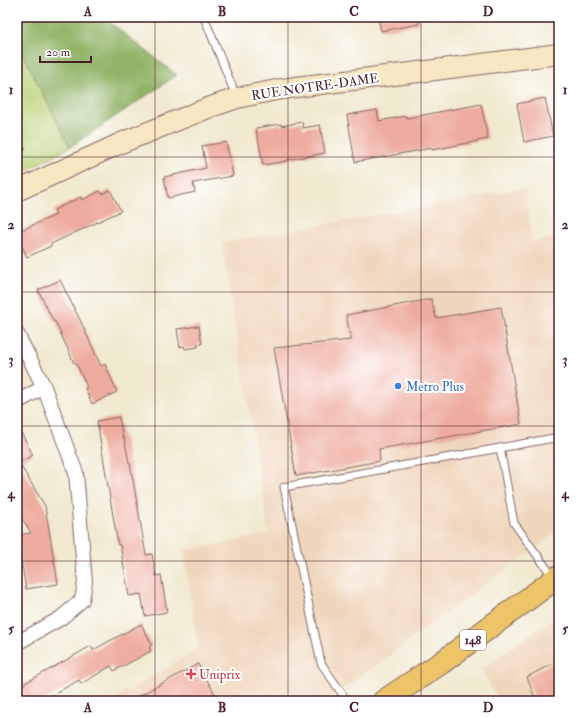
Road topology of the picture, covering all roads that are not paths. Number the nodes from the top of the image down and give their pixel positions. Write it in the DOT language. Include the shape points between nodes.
graph roads {
  1 [pos="204,17"];
  2 [pos="559,54"];
  3 [pos="237,98"];
  4 [pos="17,191"];
  5 [pos="17,334"];
  6 [pos="44,387"];
  7 [pos="17,402"];
  8 [pos="559,436"];
  9 [pos="500,448"];
  10 [pos="557,577"];
  11 [pos="17,643"];
  12 [pos="347,701"];
  13 [pos="384,701"];
  1 -- 3 [label="lane"];
  2 -- 3 [label="street, RUE NOTRE-DAME" via="296,87"];
  3 -- 4 [label="street, RUE NOTRE-DAME" via="121,143"];
  5 -- 6 [label="street"];
  6 -- 7 [label="street"];
  6 -- 11 [label="street" via="76,473 85,582 82,600 61,618"];
  8 -- 9 [label="lane"];
  9 -- 10 [label="lane" via="514,523"];
  9 -- 12 [label="lane" via="284,487 320,663"];
  10 -- 13 [label="main road, 148" via="442,663"];
}
